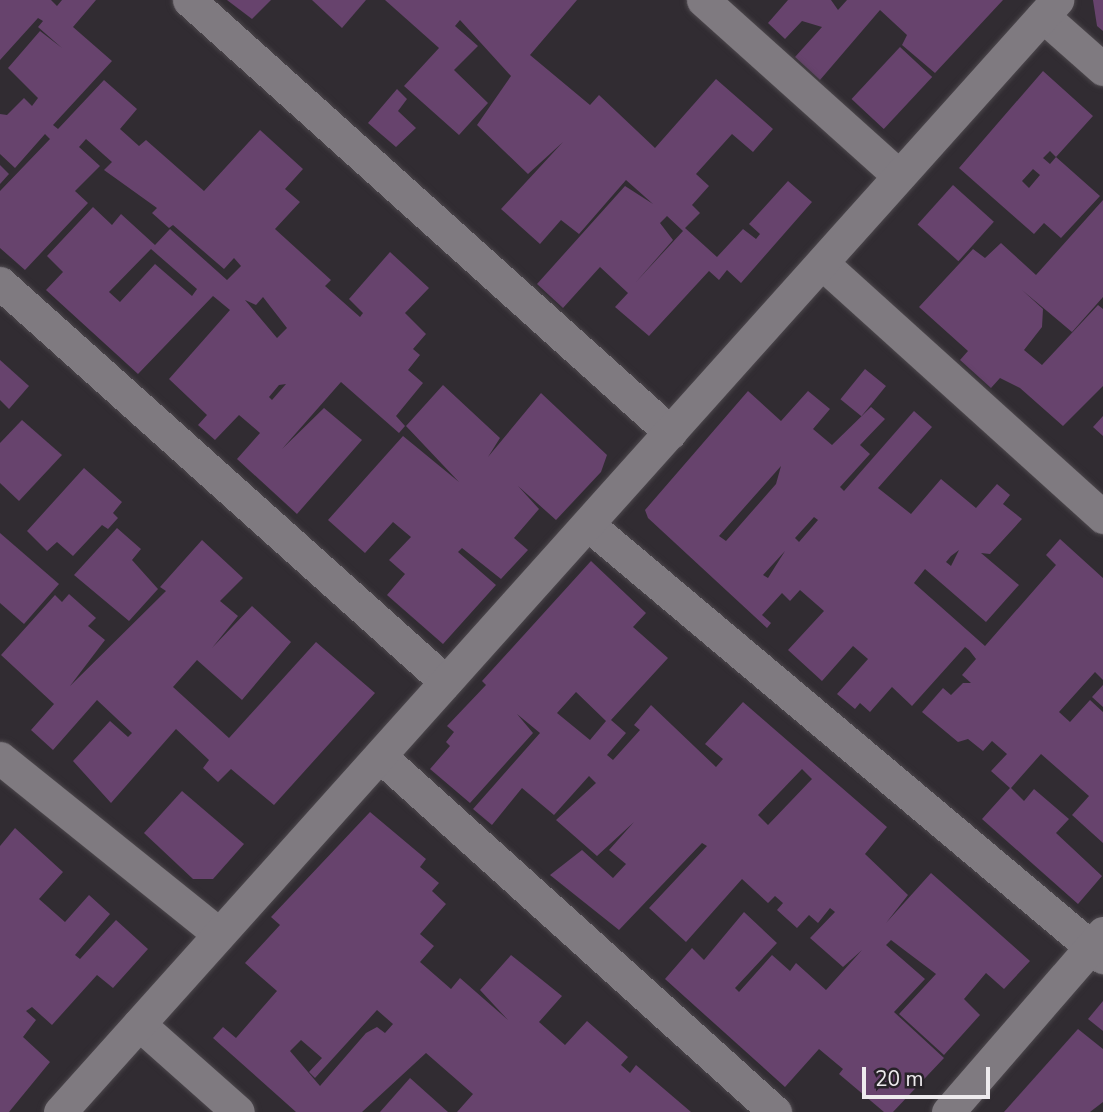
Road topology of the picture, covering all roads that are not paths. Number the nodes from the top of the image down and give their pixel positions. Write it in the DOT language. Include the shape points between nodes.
graph roads {
  1 [pos="189,0"];
  2 [pos="703,0"];
  3 [pos="1050,8"];
  4 [pos="1103,69"];
  5 [pos="900,176"];
  6 [pos="822,263"];
  7 [pos="0,283"];
  8 [pos="670,432"];
  9 [pos="1103,517"];
  10 [pos="591,527"];
  11 [pos="446,682"];
  12 [pos="380,756"];
  13 [pos="0,758"];
  14 [pos="219,934"];
  15 [pos="1099,946"];
  16 [pos="139,1024"];
  17 [pos="60,1112"];
  18 [pos="238,1112"];
  19 [pos="775,1112"];
  20 [pos="948,1112"];
  1 -- 8 [label="street"];
  2 -- 5 [label="street"];
  3 -- 4 [label="street"];
  3 -- 5 [label="street"];
  5 -- 6 [label="street"];
  6 -- 8 [label="street"];
  6 -- 9 [label="street"];
  7 -- 11 [label="street"];
  8 -- 10 [label="street"];
  10 -- 11 [label="street"];
  10 -- 15 [label="street"];
  11 -- 12 [label="street"];
  12 -- 14 [label="street"];
  12 -- 19 [label="street"];
  13 -- 14 [label="street"];
  14 -- 16 [label="street"];
  15 -- 20 [label="street"];
  16 -- 17 [label="street"];
  16 -- 18 [label="street"];
}
